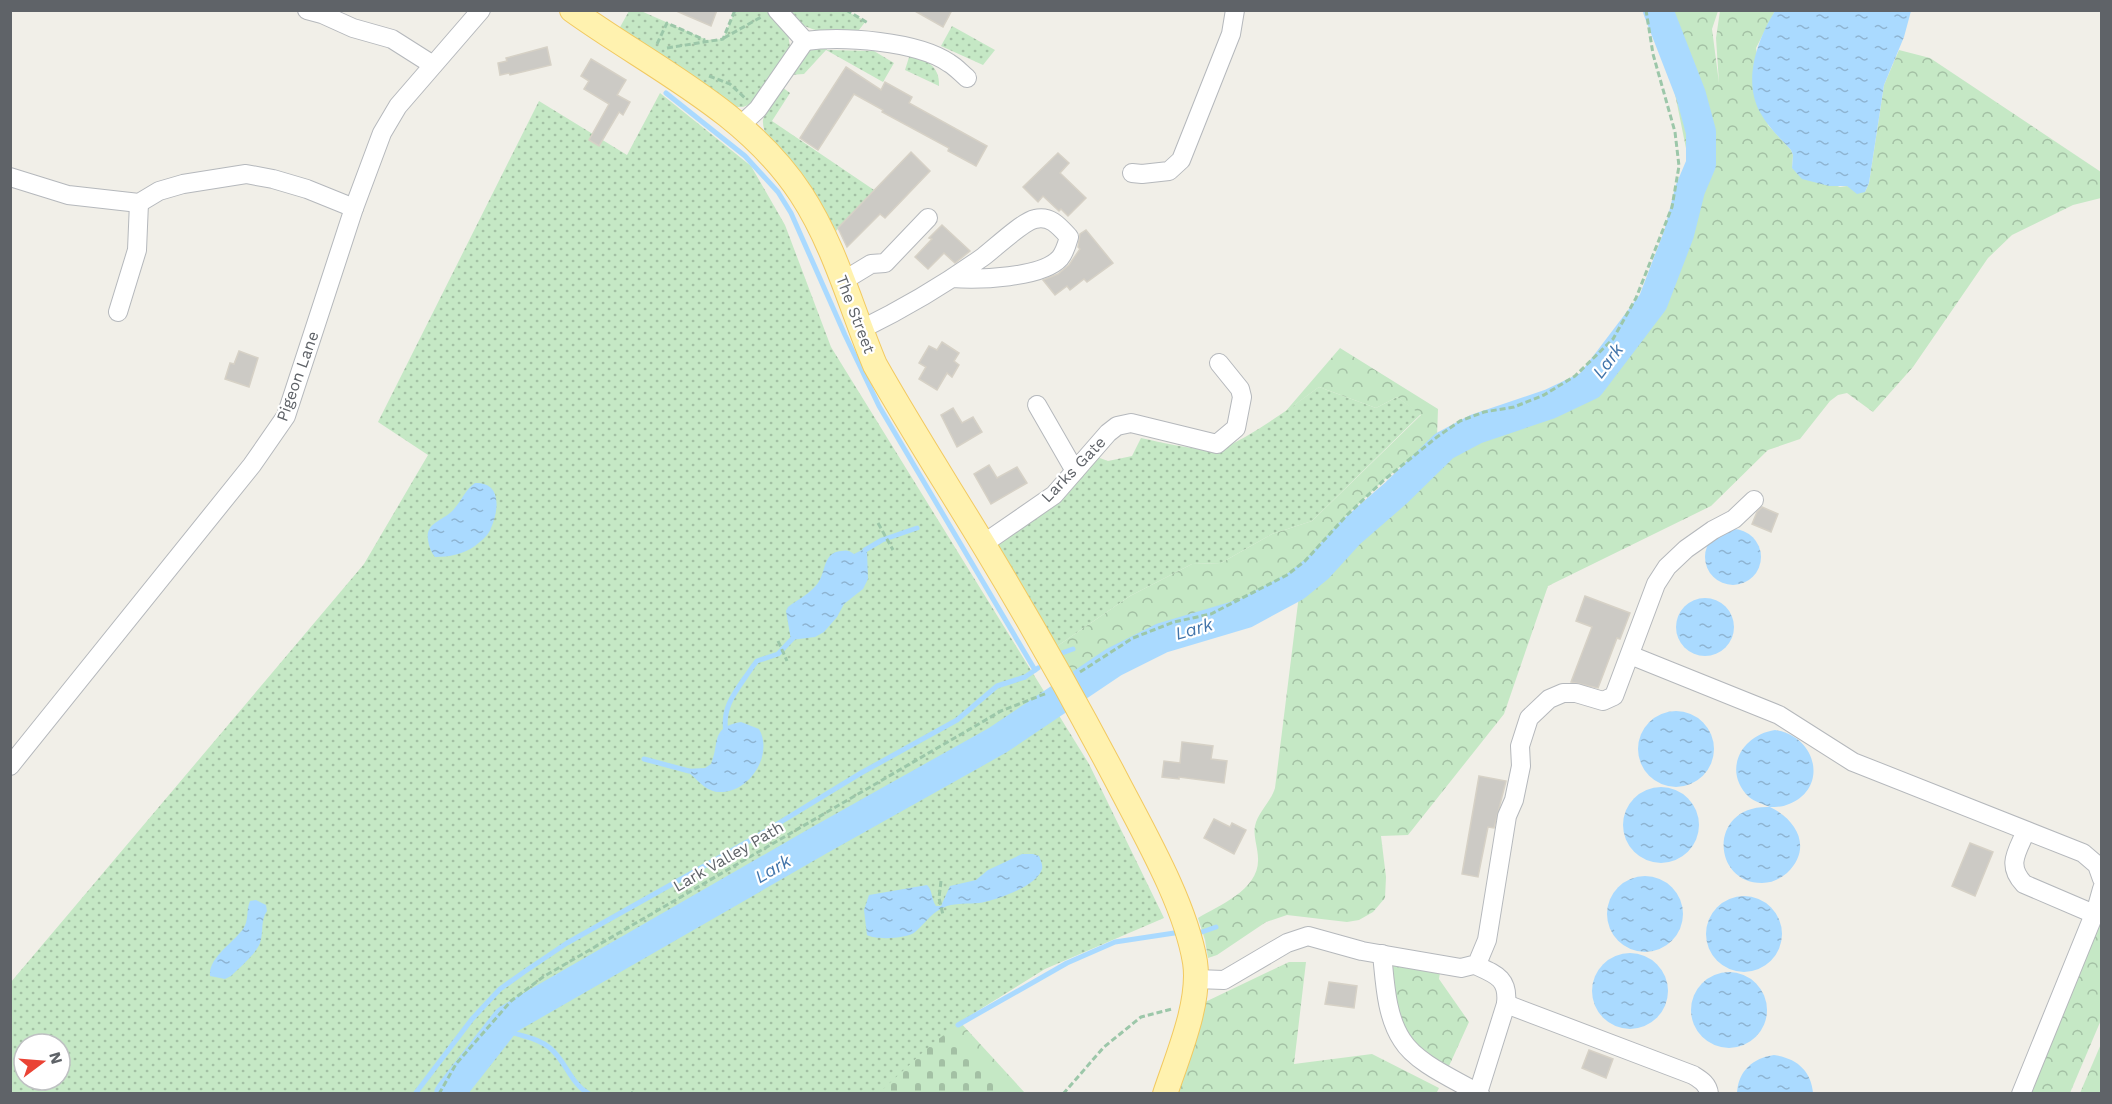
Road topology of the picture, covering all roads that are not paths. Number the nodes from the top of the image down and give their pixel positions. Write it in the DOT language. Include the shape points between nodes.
graph roads {
  1 [pos="307,10"];
  2 [pos="481,10"];
  3 [pos="572,10"];
  4 [pos="777,10"];
  5 [pos="1235,10"];
  6 [pos="805,41"];
  7 [pos="433,65"];
  8 [pos="967,78"];
  9 [pos="741,125"];
  10 [pos="1132,173"];
  11 [pos="10,177"];
  12 [pos="139,202"];
  13 [pos="354,208"];
  14 [pos="928,218"];
  15 [pos="952,278"];
  16 [pos="843,281"];
  17 [pos="118,312"];
  18 [pos="860,330"];
  19 [pos="1219,363"];
  20 [pos="1037,405"];
  21 [pos="1075,471"];
  22 [pos="1754,500"];
  23 [pos="983,544"];
  24 [pos="1630,655"];
  25 [pos="10,766"];
  26 [pos="2026,831"];
  27 [pos="2102,879"];
  28 [pos="2102,888"];
  29 [pos="2094,914"];
  30 [pos="1382,954"];
  31 [pos="1475,965"];
  32 [pos="1196,979"];
  33 [pos="1506,1004"];
  34 [pos="1479,1093"];
  35 [pos="1165,1094"];
  36 [pos="1709,1094"];
  37 [pos="2021,1094"];
  1 -- 7 [label="street" via="392,39"];
  2 -- 7 [label="street, Pigeon Lane"];
  3 -- 9 [label="main road, The Street" via="623,46 650,55"];
  4 -- 6 [label="street"];
  5 -- 10 [label="street" via="1231,34 1181,160 1169,171"];
  6 -- 8 [label="street" via="853,40 896,45 949,62"];
  6 -- 9 [label="street" via="758,109"];
  7 -- 13 [label="street, Pigeon Lane" via="398,106 382,133"];
  9 -- 16 [label="main road, The Street" via="801,194"];
  11 -- 12 [label="street" via="68,195"];
  12 -- 13 [label="street" via="183,184 246,174 307,189"];
  12 -- 17 [label="street" via="137,250"];
  13 -- 25 [label="street, Pigeon Lane" via="286,416 252,465"];
  14 -- 16 [label="street" via="885,264 871,264"];
  15 -- 15 [label="street" via="987,279 1047,268 1060,258 1069,237 1046,218 1032,219"];
  15 -- 18 [label="street"];
  16 -- 18 [label="main road, The Street"];
  18 -- 23 [label="main road, The Street" via="875,365"];
  19 -- 21 [label="street, Larks Gate" via="1242,397 1236,428 1228,436 1217,444 1131,423 1117,426"];
  20 -- 21 [label="street"];
  21 -- 23 [label="street, Larks Gate" via="1053,495"];
  22 -- 24 [label="street" via="1667,567 1656,584"];
  23 -- 32 [label="main road, The Street" via="1067,689 1160,863 1188,936"];
  24 -- 26 [label="street" via="1779,715 1853,762"];
  24 -- 31 [label="street" via="1609,700 1563,693 1549,699 1529,718 1520,746 1521,766 1507,816 1487,940"];
  26 -- 27 [label="street" via="2083,853 2097,865"];
  26 -- 29 [label="street" via="2014,859 2018,877 2024,884"];
  28 -- 29 [label="street"];
  29 -- 37 [label="street"];
  30 -- 31 [label="street" via="1461,968"];
  30 -- 32 [label="street" via="1308,936 1287,943 1224,980"];
  30 -- 34 [label="street" via="1388,1002 1402,1041 1419,1058"];
  31 -- 33 [label="street" via="1506,986"];
  32 -- 35 [label="main road, The Street" via="1192,1010"];
  33 -- 34 [label="street"];
  33 -- 36 [label="street" via="1694,1075 1702,1080"];
}
